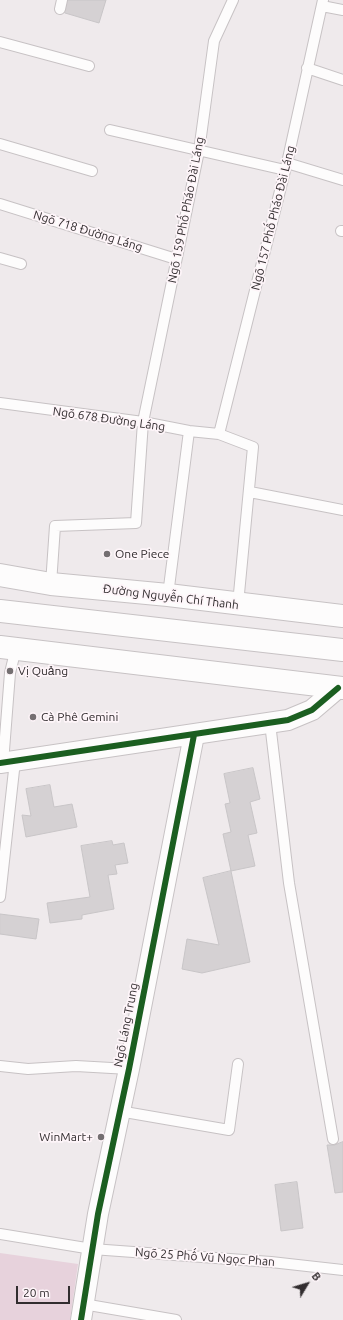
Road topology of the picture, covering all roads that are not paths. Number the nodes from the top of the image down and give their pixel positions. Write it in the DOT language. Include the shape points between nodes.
graph roads {
  1 [pos="233,0"];
  2 [pos="322,3"];
  3 [pos="343,10"];
  4 [pos="0,42"];
  5 [pos="89,66"];
  6 [pos="307,68"];
  7 [pos="343,80"];
  8 [pos="110,130"];
  9 [pos="0,144"];
  10 [pos="199,150"];
  11 [pos="286,167"];
  12 [pos="92,171"];
  13 [pos="343,180"];
  14 [pos="0,204"];
  15 [pos="0,258"];
  16 [pos="176,259"];
  17 [pos="21,264"];
  18 [pos="0,404"];
  19 [pos="143,422"];
  20 [pos="189,431"];
  21 [pos="219,434"];
  22 [pos="250,492"];
  23 [pos="343,510"];
  24 [pos="10,576"];
  25 [pos="51,584"];
  26 [pos="0,589"];
  27 [pos="168,595"];
  28 [pos="238,604"];
  29 [pos="0,611"];
  30 [pos="343,616"];
  31 [pos="5,643"];
  32 [pos="343,650"];
  33 [pos="340,688"];
  34 [pos="270,723"];
  35 [pos="194,735"];
  36 [pos="6,762"];
  37 [pos="0,897"];
  38 [pos="238,1064"];
  39 [pos="0,1066"];
  40 [pos="128,1069"];
  41 [pos="119,1111"];
  42 [pos="333,1139"];
  43 [pos="0,1234"];
  44 [pos="92,1249"];
  45 [pos="343,1270"];
  46 [pos="82,1312"];
  47 [pos="176,1320"];
  1 -- 10 [label="lane, Ngõ 159 Phố Pháo Đài Láng" via="214,41"];
  2 -- 3 [label="lane"];
  2 -- 6 [label="lane, Ngõ 157 Phố Pháo Đài Láng"];
  4 -- 5 [label="lane"];
  6 -- 7 [label="lane"];
  6 -- 11 [label="lane, Ngõ 157 Phố Pháo Đài Láng"];
  8 -- 10 [label="lane"];
  9 -- 12 [label="lane"];
  10 -- 11 [label="lane"];
  10 -- 16 [label="lane, Ngõ 159 Phố Pháo Đài Láng"];
  11 -- 13 [label="lane"];
  11 -- 21 [label="lane, Ngõ 157 Phố Pháo Đài Láng"];
  14 -- 16 [label="lane, Ngõ 718 Đường Láng"];
  15 -- 17 [label="lane"];
  16 -- 19 [label="lane, Ngõ 159 Phố Pháo Đài Láng"];
  18 -- 19 [label="lane, Ngõ 678 Đường Láng"];
  19 -- 20 [label="lane, Ngõ 678 Đường Láng"];
  19 -- 25 [label="lane, Ngõ 159 Phố Pháo Đài Láng" via="136,523 55,526"];
  20 -- 21 [label="lane, Ngõ 678 Đường Láng"];
  20 -- 27 [label="lane"];
  21 -- 22 [label="lane, Ngõ 678 Đường Láng" via="253,447"];
  22 -- 23 [label="lane"];
  22 -- 28 [label="lane"];
  24 -- 25 [label="main road, Đường Nguyễn Chí Thanh"];
  24 -- 26 [label="main road"];
  25 -- 27 [label="main road, Đường Nguyễn Chí Thanh"];
  27 -- 28 [label="main road, Đường Nguyễn Chí Thanh"];
  28 -- 30 [label="main road, Đường Nguyễn Chí Thanh"];
  29 -- 32 [label="main road"];
  31 -- 33 [label="main road"];
  31 -- 36 [label="lane" via="10,672"];
  33 -- 34 [label="street" via="312,710 288,720"];
  34 -- 35 [label="street"];
  34 -- 42 [label="lane" via="289,883"];
  35 -- 36 [label="street"];
  35 -- 40 [label="street, Ngõ Láng Trung"];
  36 -- 37 [label="lane"];
  38 -- 41 [label="lane" via="229,1130"];
  39 -- 40 [label="lane" via="28,1069 76,1066"];
  40 -- 41 [label="street, Ngõ Láng Trung"];
  41 -- 44 [label="street, Ngõ Láng Trung"];
  43 -- 44 [label="lane, Ngõ 25 Phố Vũ Ngọc Phan"];
  44 -- 45 [label="lane, Ngõ 25 Phố Vũ Ngọc Phan"];
  44 -- 46 [label="street, Ngõ Láng Trung"];
  46 -- 47 [label="lane"];
}
